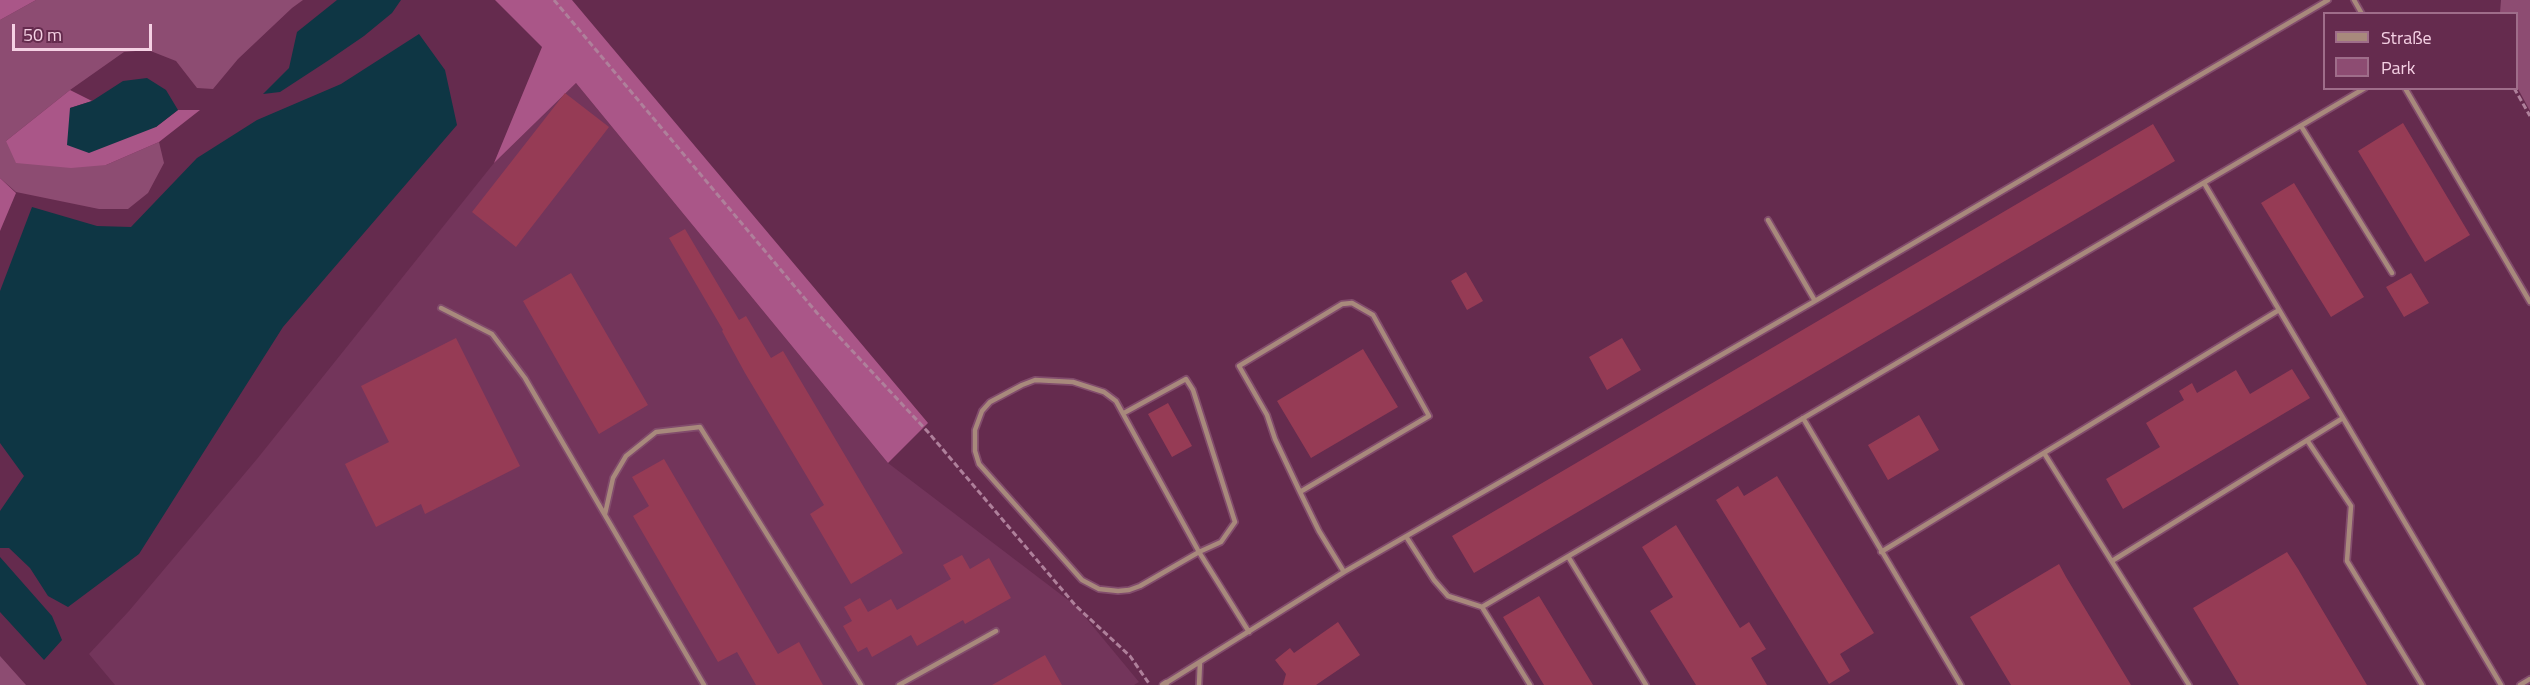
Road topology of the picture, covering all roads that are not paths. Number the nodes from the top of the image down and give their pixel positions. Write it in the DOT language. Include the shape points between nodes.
graph roads {
  1 [pos="2328,0"];
  2 [pos="2362,90"];
  3 [pos="2406,90"];
  4 [pos="2301,126"];
  5 [pos="2204,183"];
  6 [pos="1768,220"];
  7 [pos="2392,273"];
  8 [pos="1815,301"];
  9 [pos="2530,302"];
  10 [pos="441,308"];
  11 [pos="2279,310"];
  12 [pos="1124,413"];
  13 [pos="1803,418"];
  14 [pos="2343,418"];
  15 [pos="2307,440"];
  16 [pos="2044,453"];
  17 [pos="1300,492"];
  18 [pos="605,514"];
  19 [pos="1407,538"];
  20 [pos="1199,552"];
  21 [pos="1881,552"];
  22 [pos="1569,558"];
  23 [pos="2112,561"];
  24 [pos="1344,572"];
  25 [pos="1482,607"];
  26 [pos="996,631"];
  27 [pos="1248,632"];
  28 [pos="1200,662"];
  29 [pos="2530,679"];
  30 [pos="1164,684"];
  31 [pos="704,685"];
  32 [pos="861,685"];
  33 [pos="899,685"];
  34 [pos="1199,685"];
  35 [pos="1530,685"];
  36 [pos="1646,685"];
  37 [pos="1961,685"];
  38 [pos="2189,685"];
  39 [pos="2422,685"];
  40 [pos="2501,685"];
  41 [pos="2520,685"];
  1 -- 8 [label="lane"];
  2 -- 4 [label="lane"];
  3 -- 9 [label="lane"];
  4 -- 5 [label="lane"];
  4 -- 7 [label="lane"];
  5 -- 11 [label="lane"];
  5 -- 13 [label="lane"];
  6 -- 8 [label="lane"];
  8 -- 19 [label="lane"];
  10 -- 18 [label="lane" via="492,334 525,378"];
  11 -- 14 [label="lane"];
  11 -- 16 [label="lane"];
  12 -- 20 [label="lane"];
  12 -- 20 [label="lane" via="1186,379 1193,390 1235,522 1221,542"];
  12 -- 20 [label="lane" via="1116,400 1104,392 1073,382 1035,380 990,402 982,411 975,430 975,451 987,474 1082,580 1099,590 1140,586"];
  13 -- 21 [label="lane"];
  13 -- 22 [label="lane"];
  14 -- 15 [label="lane"];
  14 -- 40 [label="lane"];
  15 -- 23 [label="lane"];
  15 -- 39 [label="lane" via="2351,506 2347,561"];
  16 -- 21 [label="lane"];
  16 -- 23 [label="lane"];
  17 -- 17 [label="lane" via="1267,415 1239,366 1342,304 1352,303 1373,315 1429,416"];
  17 -- 24 [label="lane"];
  18 -- 31 [label="lane"];
  18 -- 32 [label="lane" via="613,478 626,456 656,432 700,427"];
  19 -- 24 [label="lane"];
  19 -- 25 [label="lane" via="1448,596"];
  20 -- 27 [label="lane"];
  21 -- 37 [label="lane"];
  22 -- 25 [label="lane"];
  22 -- 36 [label="lane"];
  23 -- 38 [label="lane"];
  24 -- 27 [label="lane"];
  25 -- 35 [label="lane"];
  26 -- 33 [label="lane"];
  27 -- 28 [label="lane"];
  28 -- 30 [label="lane"];
  28 -- 34 [label="lane"];
  29 -- 41 [label="lane"];
}
